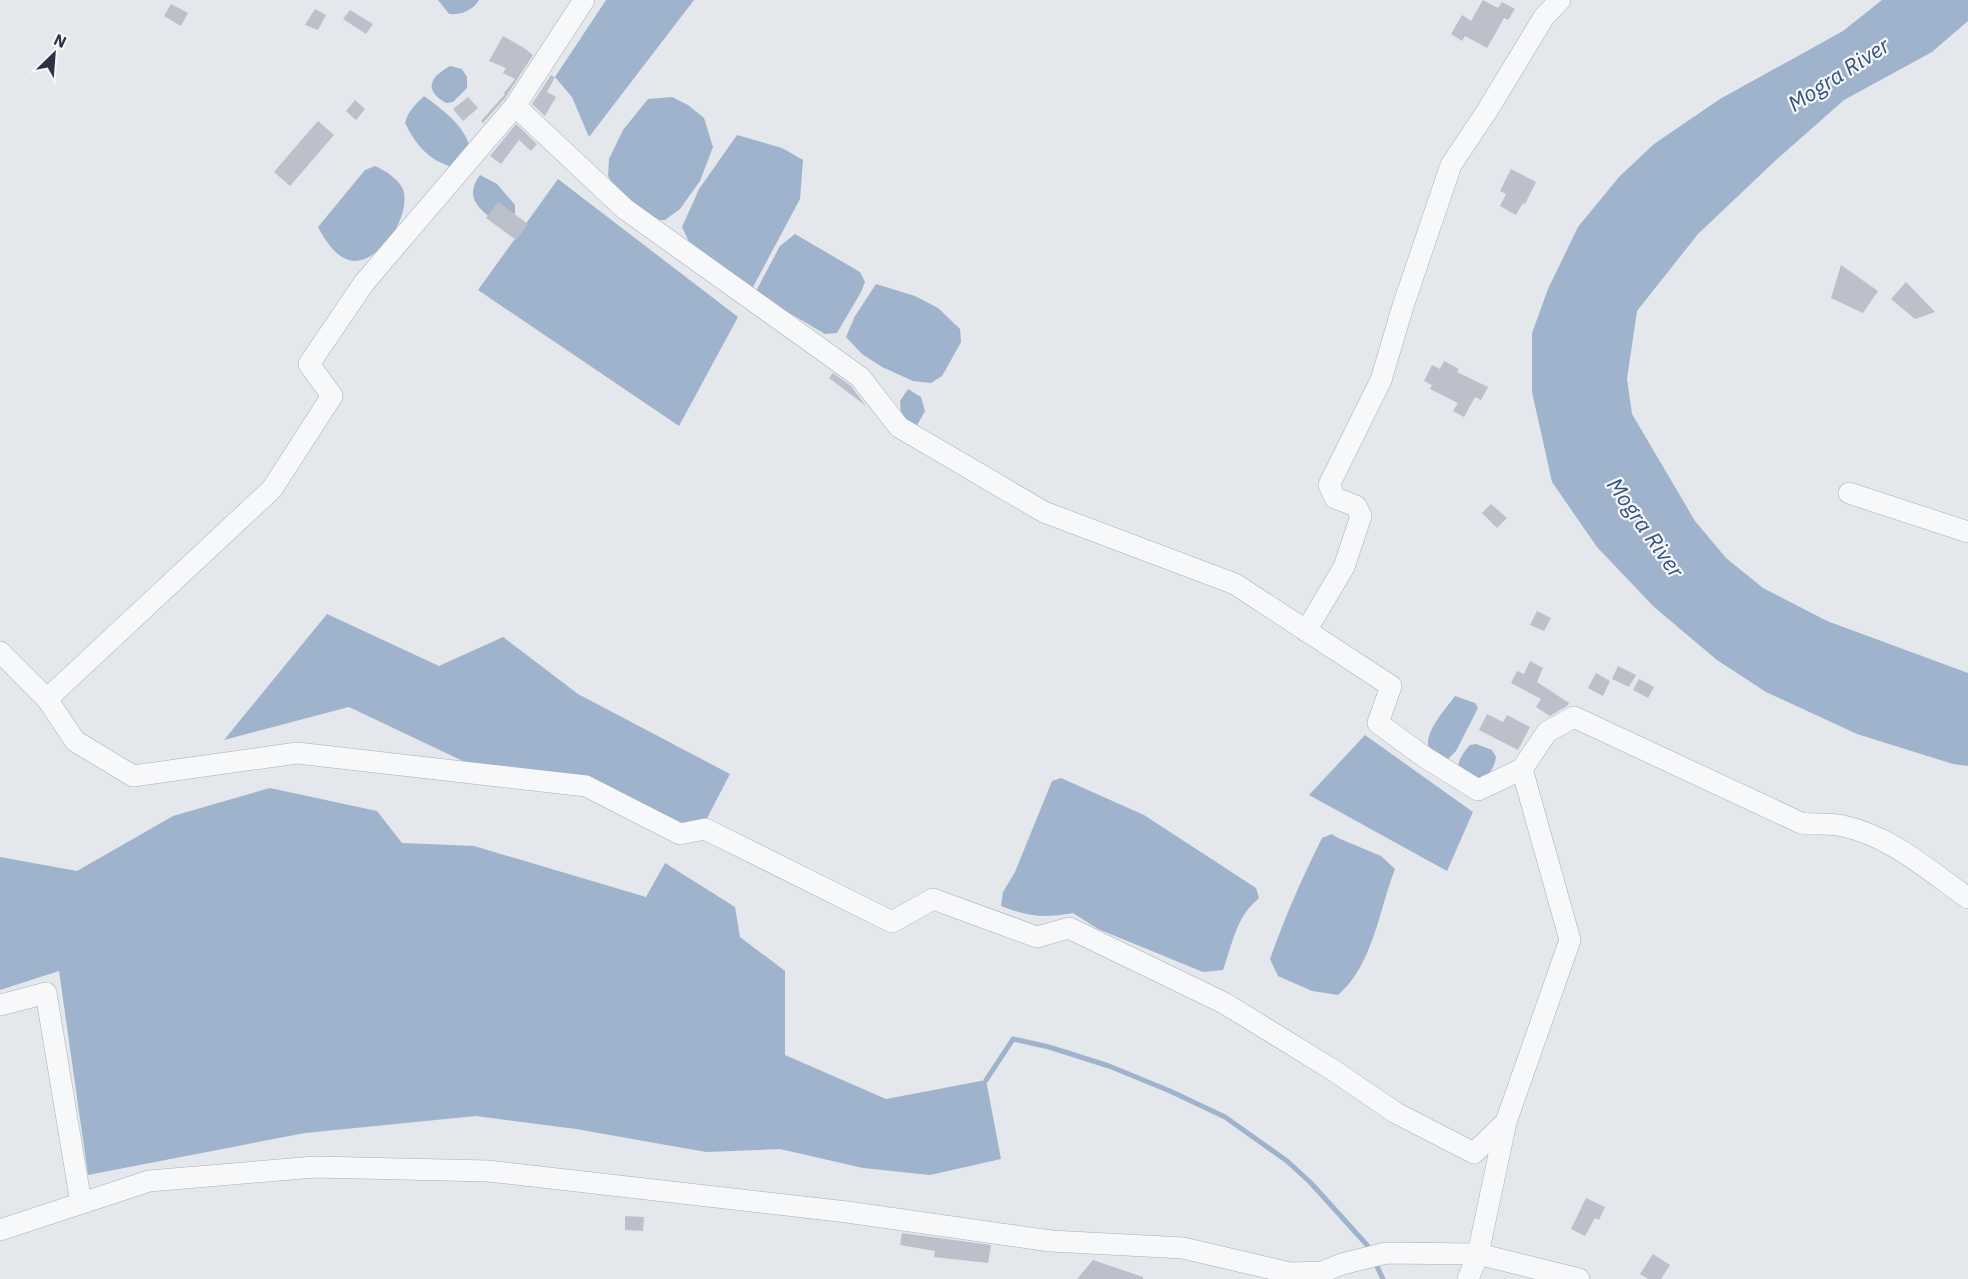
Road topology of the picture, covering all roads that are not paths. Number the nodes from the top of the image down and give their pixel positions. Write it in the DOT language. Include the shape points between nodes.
graph roads {
  1 [pos="584,0"];
  2 [pos="1560,0"];
  3 [pos="515,106"];
  4 [pos="1850,493"];
  5 [pos="1968,532"];
  6 [pos="1306,631"];
  7 [pos="0,652"];
  8 [pos="47,699"];
  9 [pos="1522,769"];
  10 [pos="1968,898"];
  11 [pos="0,1005"];
  12 [pos="1506,1122"];
  13 [pos="81,1203"];
  14 [pos="0,1230"];
  15 [pos="1478,1254"];
  16 [pos="1348,1271"];
  17 [pos="1468,1279"];
  18 [pos="1579,1279"];
  1 -- 3 [label="street"];
  2 -- 6 [label="street" via="1544,18 1451,165 1381,380 1329,484 1335,498 1356,506 1361,516 1344,567"];
  3 -- 6 [label="street" via="625,209 860,377 899,427 1044,512 1235,584"];
  3 -- 8 [label="street" via="364,283 309,364 332,396 272,489"];
  4 -- 5 [label="street"];
  6 -- 9 [label="street" via="1391,686 1378,723 1423,756 1479,790"];
  7 -- 8 [label="street"];
  8 -- 12 [label="street" via="75,741 133,776 297,753 586,786 680,834 705,829 892,922 933,899 1037,937 1069,928 1224,1002 1396,1113 1474,1153"];
  9 -- 10 [label="street" via="1547,732 1574,717 1801,823 1842,825 1870,835 1901,851"];
  9 -- 12 [label="street" via="1570,940"];
  11 -- 13 [label="street" via="46,993"];
  12 -- 15 [label="street"];
  13 -- 14 [label="street"];
  13 -- 16 [label="street" via="149,1181 315,1167 488,1172 847,1212 1051,1241 1183,1248 1290,1273"];
  15 -- 16 [label="street" via="1386,1253"];
  15 -- 17 [label="street"];
  15 -- 18 [label="street"];
}
